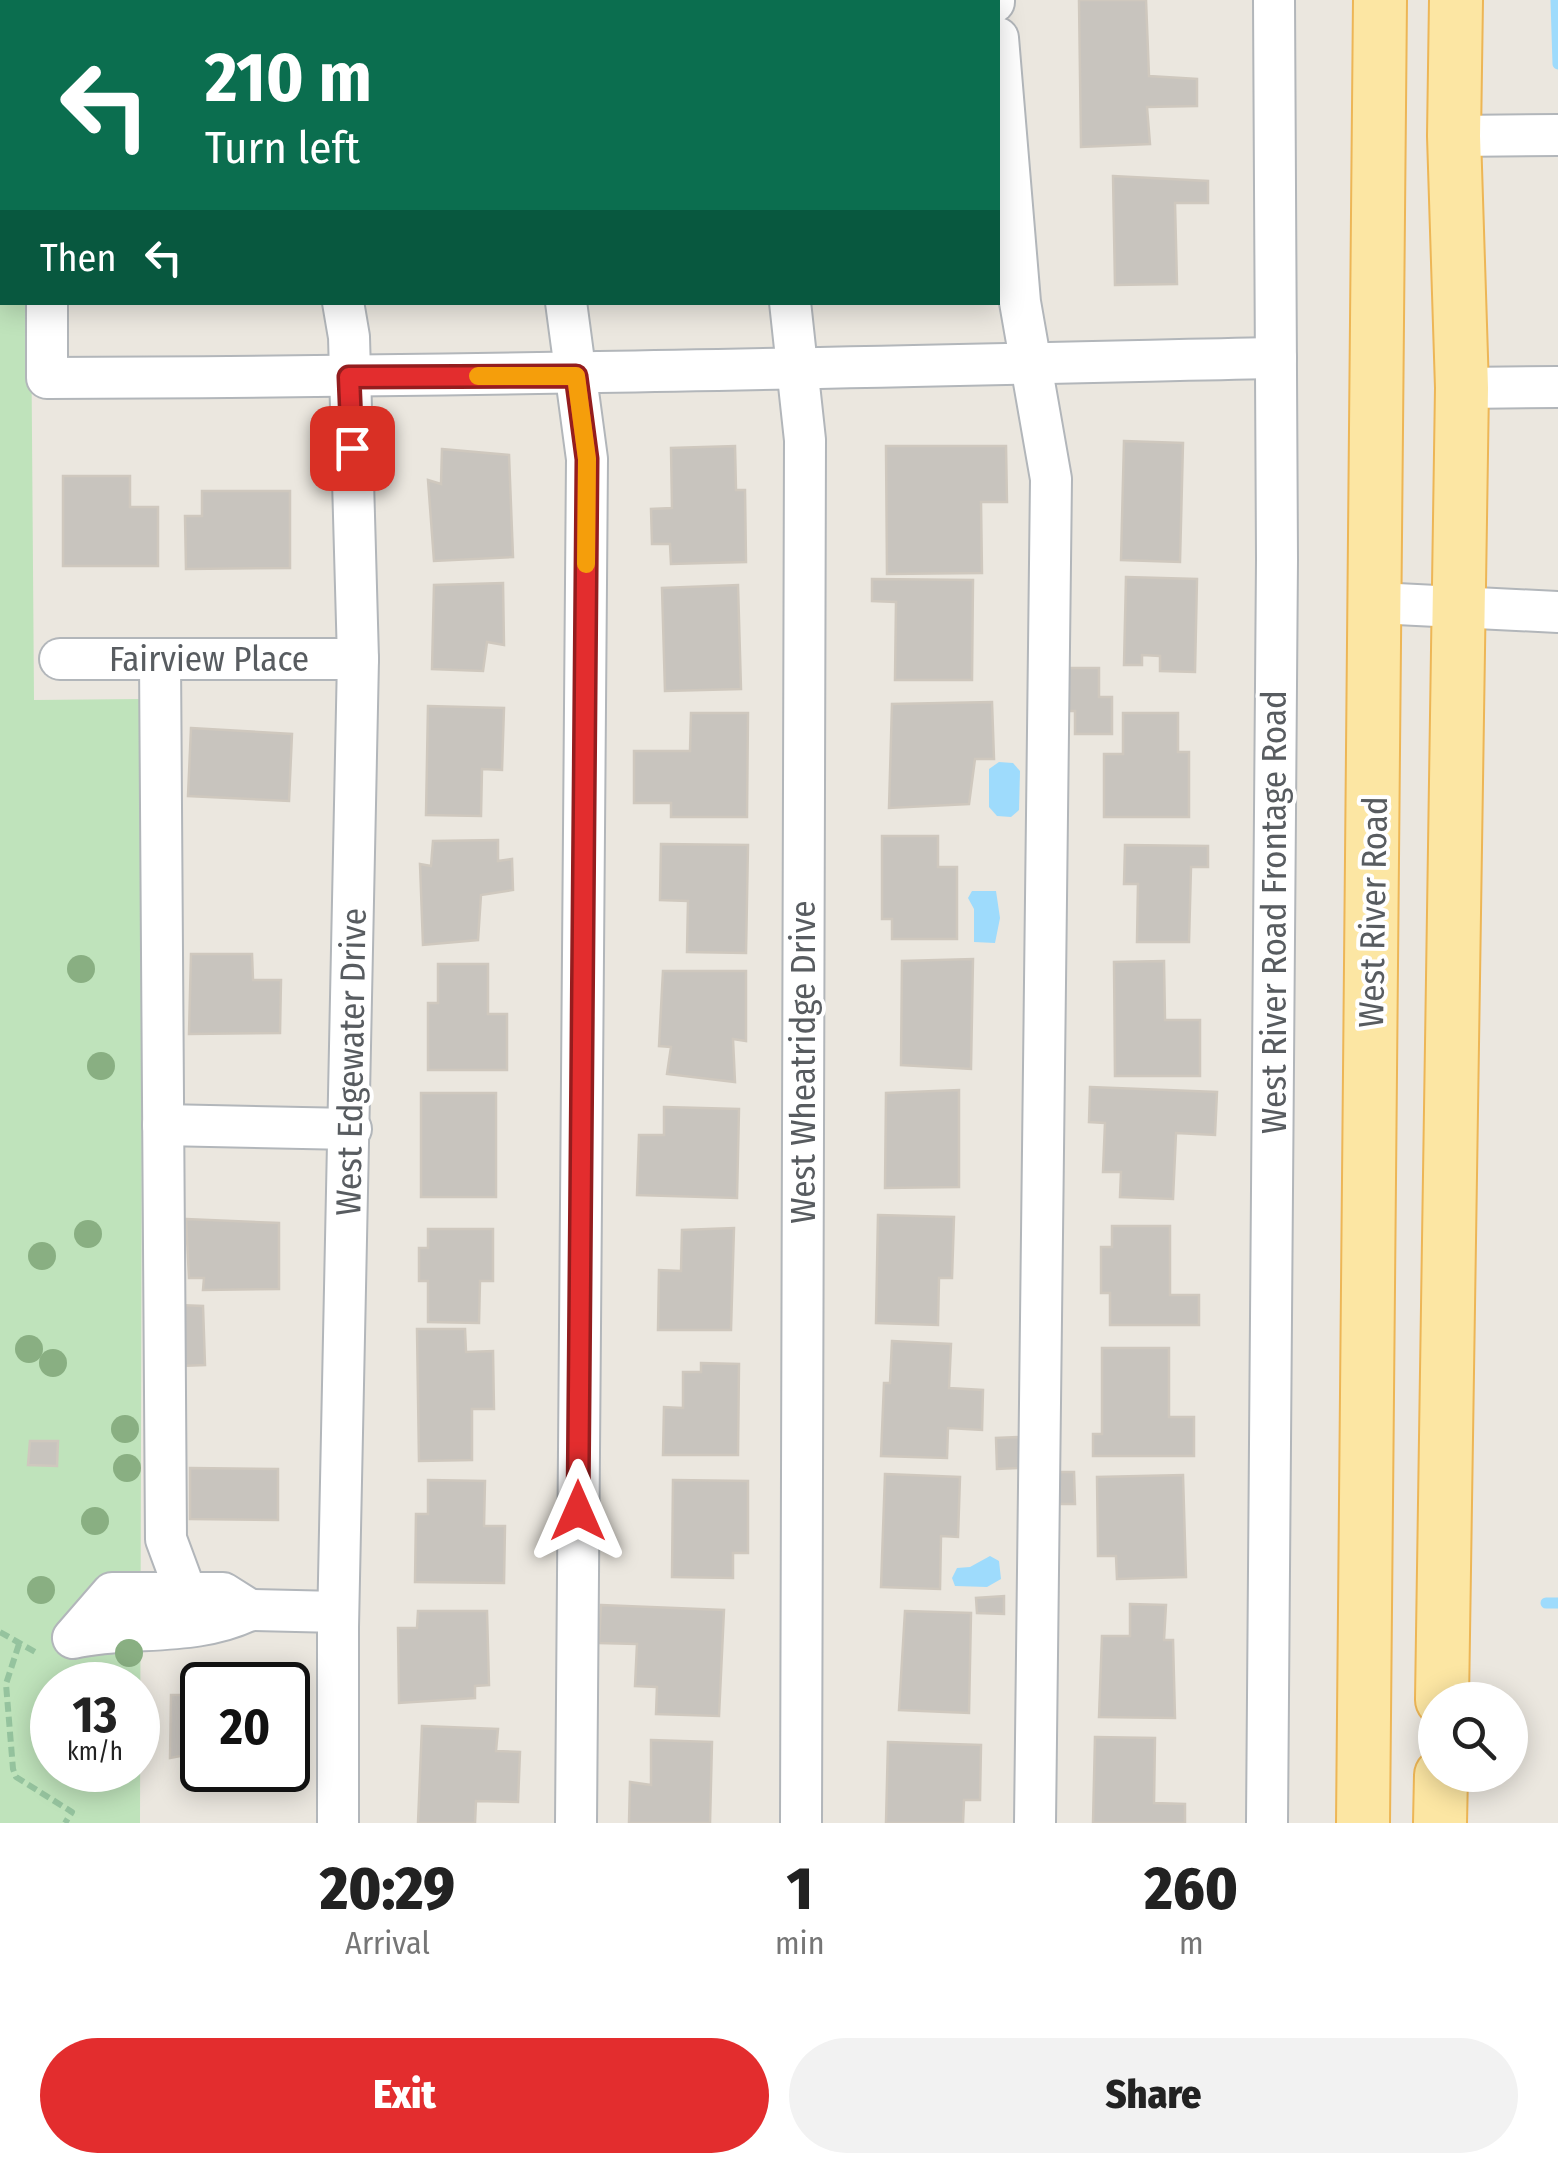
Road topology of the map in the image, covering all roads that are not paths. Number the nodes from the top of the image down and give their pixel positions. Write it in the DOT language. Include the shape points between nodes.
graph roads {
  1 [pos="1274,0"];
  2 [pos="1380,0"];
  3 [pos="1456,0"];
  4 [pos="1000,62"];
  5 [pos="1558,135"];
  6 [pos="1454,136"];
  7 [pos="47,305"];
  8 [pos="343,305"];
  9 [pos="566,305"];
  10 [pos="790,305"];
  11 [pos="1276,358"];
  12 [pos="1030,364"];
  13 [pos="797,365"];
  14 [pos="576,376"];
  15 [pos="349,377"];
  16 [pos="1558,387"];
  17 [pos="1462,388"];
  18 [pos="1377,603"];
  19 [pos="1460,608"];
  20 [pos="1558,612"];
  21 [pos="60,659"];
  22 [pos="160,659"];
  23 [pos="358,659"];
  24 [pos="163,1126"];
  25 [pos="350,1128"];
  26 [pos="186,1593"];
  27 [pos="250,1610"];
  28 [pos="338,1612"];
  29 [pos="1442,1682"];
  30 [pos="1441,1792"];
  31 [pos="338,1823"];
  32 [pos="576,1823"];
  33 [pos="801,1823"];
  34 [pos="1035,1823"];
  35 [pos="1267,1823"];
  36 [pos="1363,1823"];
  37 [pos="1440,1823"];
  1 -- 11 [label="street, West River Road Frontage Road"];
  2 -- 18 [label="main road, West River Road"];
  3 -- 6 [label="main road"];
  4 -- 12 [label="street"];
  5 -- 6 [label="street"];
  6 -- 17 [label="main road"];
  7 -- 15 [label="street" via="46,378"];
  8 -- 15 [label="street, West Edgewater Drive"];
  9 -- 14 [label="street"];
  10 -- 13 [label="street, West Wheatridge Drive"];
  11 -- 12 [label="street"];
  11 -- 35 [label="street, West River Road Frontage Road"];
  12 -- 13 [label="street"];
  12 -- 34 [label="street" via="1051,479"];
  13 -- 14 [label="street"];
  13 -- 33 [label="street, West Wheatridge Drive" via="804,440"];
  14 -- 15 [label="street"];
  14 -- 32 [label="street" via="587,459"];
  15 -- 23 [label="street, West Edgewater Drive"];
  16 -- 17 [label="street"];
  17 -- 19 [label="main road"];
  18 -- 19 [label="street"];
  18 -- 36 [label="main road, West River Road"];
  19 -- 20 [label="street"];
  19 -- 29 [label="main road"];
  21 -- 22 [label="street, Fairview Place"];
  22 -- 23 [label="street, Fairview Place"];
  22 -- 24 [label="street"];
  23 -- 25 [label="street, West Edgewater Drive"];
  24 -- 25 [label="street"];
  24 -- 26 [label="street" via="166,1539"];
  25 -- 28 [label="street, West Edgewater Drive"];
  26 -- 27 [label="street" via="224,1593"];
  26 -- 27 [label="street" via="112,1593 73,1638 218,1626"];
  27 -- 28 [label="street"];
  28 -- 31 [label="street, West Edgewater Drive"];
  30 -- 37 [label="main road"];
}
